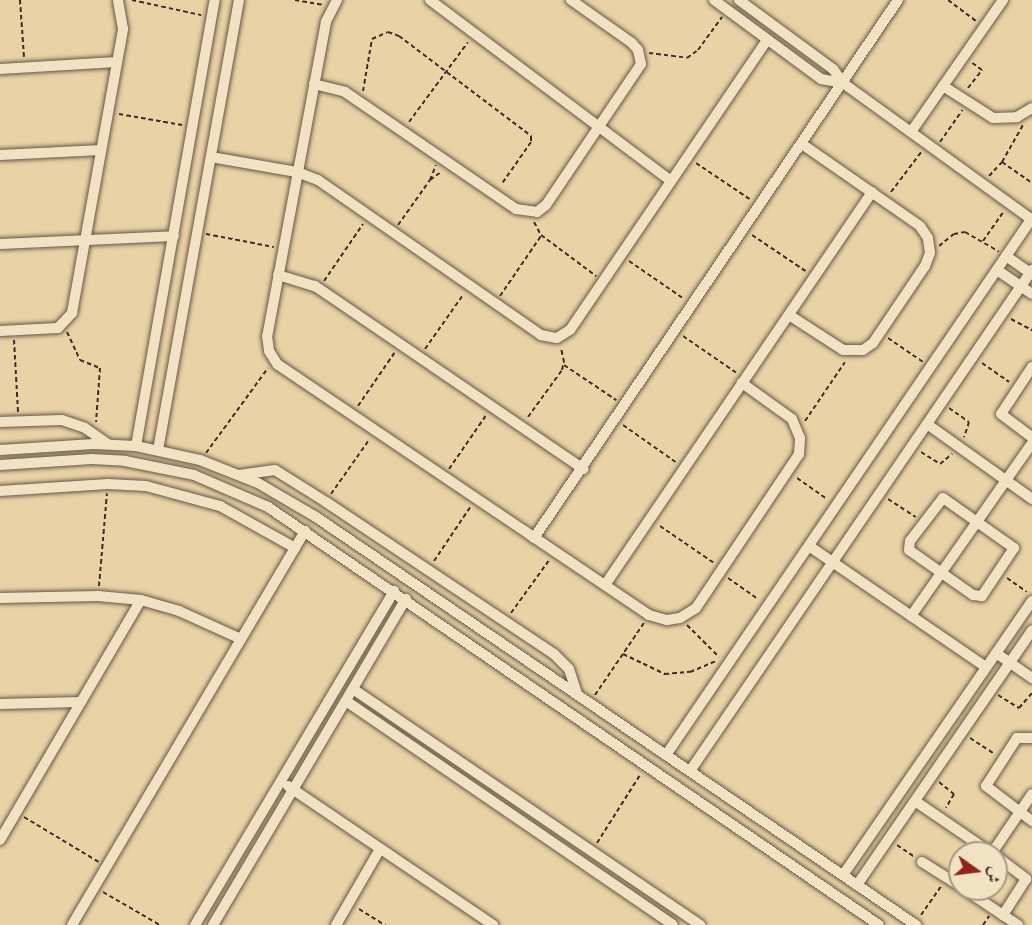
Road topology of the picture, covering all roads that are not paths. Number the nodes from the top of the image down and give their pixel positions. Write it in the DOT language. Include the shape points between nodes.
graph roads {
  1 [pos="118,0"];
  2 [pos="215,0"];
  3 [pos="239,0"];
  4 [pos="430,0"];
  5 [pos="571,0"];
  6 [pos="714,0"];
  7 [pos="739,0"];
  8 [pos="898,0"];
  9 [pos="1003,0"];
  10 [pos="335,3"];
  11 [pos="767,39"];
  12 [pos="117,62"];
  13 [pos="0,69"];
  14 [pos="843,83"];
  15 [pos="314,84"];
  16 [pos="943,86"];
  17 [pos="1032,108"];
  18 [pos="600,128"];
  19 [pos="911,132"];
  20 [pos="802,144"];
  21 [pos="101,150"];
  22 [pos="0,155"];
  23 [pos="211,157"];
  24 [pos="297,172"];
  25 [pos="671,181"];
  26 [pos="872,192"];
  27 [pos="1032,219"];
  28 [pos="174,236"];
  29 [pos="85,240"];
  30 [pos="0,244"];
  31 [pos="1006,256"];
  32 [pos="997,270"];
  33 [pos="1031,273"];
  34 [pos="278,275"];
  35 [pos="1021,286"];
  36 [pos="1032,294"];
  37 [pos="789,315"];
  38 [pos="0,331"];
  39 [pos="1032,367"];
  40 [pos="743,381"];
  41 [pos="0,422"];
  42 [pos="927,424"];
  43 [pos="1032,437"];
  44 [pos="1032,443"];
  45 [pos="108,444"];
  46 [pos="136,446"];
  47 [pos="0,450"];
  48 [pos="158,450"];
  49 [pos="0,465"];
  50 [pos="583,469"];
  51 [pos="240,475"];
  52 [pos="1006,480"];
  53 [pos="0,490"];
  54 [pos="1032,498"];
  55 [pos="979,520"];
  56 [pos="305,531"];
  57 [pos="534,538"];
  58 [pos="356,544"];
  59 [pos="809,546"];
  60 [pos="295,548"];
  61 [pos="346,559"];
  62 [pos="832,562"];
  63 [pos="942,573"];
  64 [pos="605,585"];
  65 [pos="394,591"];
  66 [pos="0,598"];
  67 [pos="406,599"];
  68 [pos="141,600"];
  69 [pos="1032,601"];
  70 [pos="911,616"];
  71 [pos="1032,630"];
  72 [pos="241,639"];
  73 [pos="996,653"];
  74 [pos="1010,662"];
  75 [pos="986,667"];
  76 [pos="1032,678"];
  77 [pos="353,689"];
  78 [pos="577,694"];
  79 [pos="346,701"];
  80 [pos="81,702"];
  81 [pos="0,704"];
  82 [pos="1032,738"];
  83 [pos="666,755"];
  84 [pos="690,771"];
  85 [pos="281,781"];
  86 [pos="294,789"];
  87 [pos="1032,794"];
  88 [pos="915,801"];
  89 [pos="1020,812"];
  90 [pos="1032,821"];
  91 [pos="0,840"];
  92 [pos="974,841"];
  93 [pos="999,841"];
  94 [pos="380,849"];
  95 [pos="809,852"];
  96 [pos="922,862"];
  97 [pos="1008,865"];
  98 [pos="797,868"];
  99 [pos="843,875"];
  100 [pos="948,879"];
  101 [pos="857,885"];
  102 [pos="982,901"];
  103 [pos="1003,915"];
  104 [pos="660,922"];
  105 [pos="915,924"];
  106 [pos="72,925"];
  107 [pos="195,925"];
  108 [pos="213,925"];
  109 [pos="336,925"];
  110 [pos="493,925"];
  111 [pos="673,925"];
  112 [pos="700,925"];
  113 [pos="879,925"];
  114 [pos="1018,925"];
  1 -- 12 [label="street" via="123,29"];
  2 -- 28 [label="street"];
  3 -- 23 [label="street"];
  4 -- 18 [label="street"];
  5 -- 18 [label="street" via="638,50 638,74"];
  6 -- 11 [label="street"];
  7 -- 14 [label="street" via="830,66"];
  8 -- 14 [label="street"];
  9 -- 16 [label="street"];
  10 -- 15 [label="street"];
  11 -- 14 [label="street" via="821,79"];
  11 -- 25 [label="street"];
  12 -- 13 [label="street"];
  12 -- 21 [label="street"];
  14 -- 19 [label="street"];
  14 -- 20 [label="street"];
  15 -- 18 [label="street" via="339,89 362,103 521,212 532,213 546,205"];
  15 -- 24 [label="street"];
  16 -- 17 [label="street" via="1001,119 1017,117"];
  16 -- 19 [label="street"];
  18 -- 25 [label="street"];
  19 -- 27 [label="street"];
  20 -- 26 [label="street"];
  20 -- 50 [label="street"];
  21 -- 22 [label="street"];
  21 -- 29 [label="street"];
  23 -- 24 [label="street"];
  23 -- 48 [label="street"];
  24 -- 25 [label="street" via="318,180 541,335 557,338 570,330"];
  24 -- 34 [label="street"];
  26 -- 37 [label="street"];
  26 -- 37 [label="street" via="925,231 930,253 925,266 868,347 852,352 838,348"];
  27 -- 31 [label="street"];
  28 -- 29 [label="street"];
  28 -- 46 [label="street"];
  29 -- 30 [label="street"];
  29 -- 38 [label="street" via="72,313 64,324 51,329"];
  31 -- 32 [label="street"];
  31 -- 33 [label="street"];
  32 -- 35 [label="street"];
  32 -- 59 [label="street"];
  33 -- 35 [label="street"];
  34 -- 50 [label="street" via="319,288"];
  34 -- 57 [label="street" via="267,341 274,360"];
  35 -- 36 [label="street"];
  35 -- 42 [label="street"];
  37 -- 40 [label="street"];
  39 -- 43 [label="street" via="1001,414"];
  40 -- 64 [label="street"];
  40 -- 64 [label="street" via="787,414 799,430 799,454 789,472 696,608 680,618 661,620 649,615"];
  41 -- 45 [label="street" via="62,420"];
  42 -- 52 [label="street"];
  42 -- 62 [label="street"];
  44 -- 52 [label="street"];
  45 -- 46 [label="street"];
  45 -- 47 [label="street"];
  46 -- 48 [label="street"];
  48 -- 51 [label="street"];
  49 -- 56 [label="street" via="92,459 172,470 234,490"];
  50 -- 57 [label="street"];
  51 -- 58 [label="street" via="295,503"];
  51 -- 78 [label="street" via="274,470 326,501 560,658 572,675"];
  52 -- 54 [label="street"];
  52 -- 55 [label="street"];
  53 -- 60 [label="street" via="108,484 146,486 211,503"];
  55 -- 63 [label="street"];
  55 -- 63 [label="street" via="943,498 923,522 908,547"];
  55 -- 63 [label="street" via="1013,545 1014,552 979,597"];
  56 -- 60 [label="street"];
  56 -- 61 [label="street"];
  57 -- 64 [label="street"];
  58 -- 61 [label="street"];
  58 -- 78 [label="street"];
  59 -- 62 [label="street"];
  59 -- 83 [label="street"];
  60 -- 72 [label="street"];
  61 -- 65 [label="street"];
  62 -- 70 [label="street"];
  62 -- 84 [label="street"];
  63 -- 70 [label="street"];
  65 -- 67 [label="street"];
  65 -- 85 [label="street"];
  66 -- 68 [label="street" via="99,596"];
  67 -- 77 [label="street"];
  67 -- 98 [label="street"];
  68 -- 72 [label="street" via="179,611"];
  68 -- 80 [label="street"];
  69 -- 73 [label="street"];
  70 -- 75 [label="street"];
  71 -- 74 [label="street"];
  72 -- 106 [label="street"];
  73 -- 74 [label="street"];
  73 -- 75 [label="street"];
  74 -- 76 [label="street"];
  74 -- 88 [label="street"];
  75 -- 99 [label="street"];
  77 -- 79 [label="street"];
  77 -- 112 [label="street"];
  78 -- 83 [label="street"];
  79 -- 86 [label="street"];
  79 -- 104 [label="street"];
  80 -- 81 [label="street"];
  80 -- 91 [label="street"];
  82 -- 89 [label="street" via="1017,738 986,786"];
  83 -- 84 [label="street"];
  84 -- 95 [label="street"];
  85 -- 86 [label="street"];
  85 -- 107 [label="street"];
  86 -- 94 [label="street"];
  86 -- 108 [label="street"];
  87 -- 89 [label="street"];
  88 -- 92 [label="street"];
  88 -- 101 [label="street"];
  89 -- 90 [label="street"];
  89 -- 93 [label="street"];
  94 -- 109 [label="street"];
  94 -- 110 [label="street"];
  95 -- 98 [label="street"];
  95 -- 99 [label="street"];
  96 -- 100 [label="street"];
  97 -- 103 [label="street" via="1026,879"];
  98 -- 113 [label="street"];
  99 -- 101 [label="street"];
  101 -- 105 [label="street"];
  102 -- 103 [label="street"];
  103 -- 114 [label="street"];
  104 -- 111 [label="street"];
}
